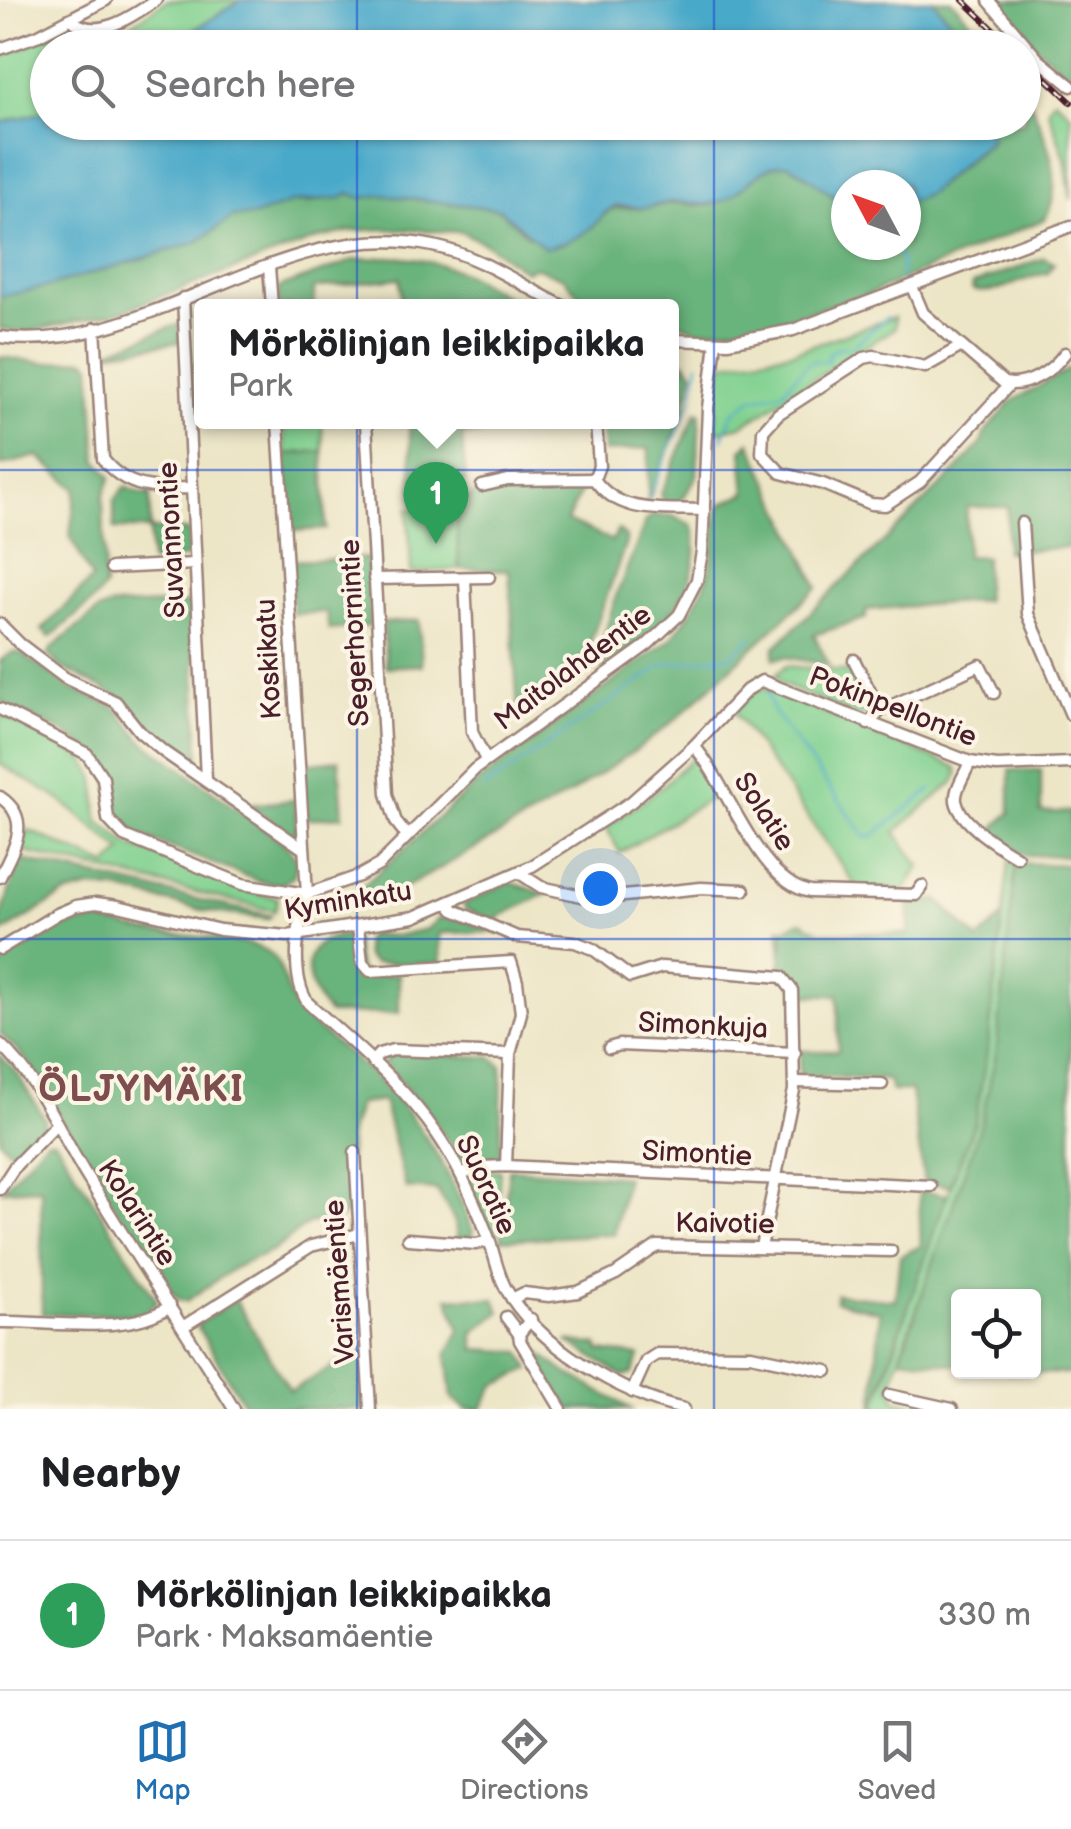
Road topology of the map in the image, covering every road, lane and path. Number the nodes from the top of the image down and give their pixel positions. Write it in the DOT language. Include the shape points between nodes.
graph roads {
  1 [pos="106,0"];
  2 [pos="156,0"];
  3 [pos="990,1"];
  4 [pos="71,20"];
  5 [pos="47,30"];
  6 [pos="1013,30"];
  7 [pos="30,37"];
  8 [pos="0,49"];
  9 [pos="1041,59"];
  10 [pos="1071,86"];
  11 [pos="1071,226"];
  12 [pos="268,267"];
  13 [pos="912,287"];
  14 [pos="183,298"];
  15 [pos="271,299"];
  16 [pos="550,299"];
  17 [pos="95,328"];
  18 [pos="0,337"];
  19 [pos="679,340"];
  20 [pos="716,342"];
  21 [pos="960,348"];
  22 [pos="1065,353"];
  23 [pos="1010,384"];
  24 [pos="278,429"];
  25 [pos="366,429"];
  26 [pos="597,429"];
  27 [pos="594,479"];
  28 [pos="482,486"];
  29 [pos="192,488"];
  30 [pos="704,510"];
  31 [pos="1022,523"];
  32 [pos="196,564"];
  33 [pos="111,568"];
  34 [pos="489,577"];
  35 [pos="374,579"];
  36 [pos="464,579"];
  37 [pos="0,624"];
  38 [pos="854,660"];
  39 [pos="762,681"];
  40 [pos="994,694"];
  41 [pos="0,709"];
  42 [pos="880,711"];
  43 [pos="1071,715"];
  44 [pos="868,724"];
  45 [pos="694,746"];
  46 [pos="486,760"];
  47 [pos="970,762"];
  48 [pos="1071,763"];
  49 [pos="206,779"];
  50 [pos="0,797"];
  51 [pos="407,836"];
  52 [pos="302,848"];
  53 [pos="1018,857"];
  54 [pos="518,872"];
  55 [pos="0,877"];
  56 [pos="922,886"];
  57 [pos="744,890"];
  58 [pos="307,894"];
  59 [pos="449,904"];
  60 [pos="358,927"];
  61 [pos="300,935"];
  62 [pos="0,949"];
  63 [pos="0,1044"];
  64 [pos="609,1048"];
  65 [pos="795,1053"];
  66 [pos="510,1054"];
  67 [pos="372,1062"];
  68 [pos="794,1082"];
  69 [pos="882,1084"];
  70 [pos="56,1124"];
  71 [pos="355,1152"];
  72 [pos="506,1166"];
  73 [pos="462,1174"];
  74 [pos="773,1180"];
  75 [pos="931,1186"];
  76 [pos="0,1188"];
  77 [pos="359,1234"];
  78 [pos="408,1238"];
  79 [pos="489,1241"];
  80 [pos="761,1247"];
  81 [pos="891,1251"];
  82 [pos="512,1299"];
  83 [pos="170,1306"];
  84 [pos="506,1317"];
  85 [pos="532,1319"];
  86 [pos="0,1322"];
  87 [pos="184,1326"];
  88 [pos="518,1334"];
  89 [pos="826,1372"];
  90 [pos="632,1392"];
  91 [pos="889,1395"];
  92 [pos="234,1409"];
  93 [pos="370,1409"];
  94 [pos="561,1409"];
  95 [pos="684,1409"];
  96 [pos="952,1409"];
  1 -- 4 [label="street"];
  2 -- 4 [label="street" via="110,26 81,27"];
  3 -- 6 [label="street"];
  4 -- 5 [label="street"];
  7 -- 8 [label="street"];
  9 -- 10 [label="street"];
  11 -- 13 [label="street"];
  12 -- 14 [label="street"];
  12 -- 15 [label="street"];
  12 -- 16 [label="street" via="341,244 415,242 483,262"];
  13 -- 20 [label="street" via="794,330"];
  13 -- 21 [label="street" via="923,313"];
  14 -- 17 [label="street"];
  14 -- 29 [label="street, Suvannontie"];
  17 -- 18 [label="street" via="44,338"];
  17 -- 29 [label="street" via="104,459 148,490"];
  19 -- 20 [label="street"];
  20 -- 30 [label="street, Maitolahdentie"];
  21 -- 23 [label="street"];
  21 -- 23 [label="street" via="925,367 864,358 778,414 762,431 762,452 780,473 885,505 920,482"];
  22 -- 23 [label="street" via="1054,367"];
  24 -- 52 [label="street, Koskikatu"];
  25 -- 35 [label="street, Segerhornintie"];
  26 -- 27 [label="street" via="600,466"];
  27 -- 28 [label="street"];
  27 -- 30 [label="street" via="628,506"];
  29 -- 32 [label="street, Suvannontie"];
  30 -- 46 [label="street, Maitolahdentie" via="697,580 674,621"];
  31 -- 43 [label="street" via="1028,614"];
  32 -- 33 [label="street"];
  32 -- 49 [label="street, Suvannontie"];
  34 -- 36 [label="street"];
  35 -- 36 [label="street"];
  35 -- 51 [label="street, Segerhornintie" via="388,794"];
  36 -- 46 [label="street" via="472,732"];
  37 -- 49 [label="street" via="65,678 116,702 140,732"];
  38 -- 42 [label="street"];
  39 -- 44 [label="street, Pokinpellontie"];
  39 -- 45 [label="street, Kyminkatu"];
  40 -- 42 [label="street" via="980,664"];
  41 -- 58 [label="street" via="87,754 103,778 108,819 124,836 242,884"];
  42 -- 44 [label="street"];
  44 -- 47 [label="street, Pokinpellontie"];
  45 -- 54 [label="street, Kyminkatu" via="631,802"];
  45 -- 56 [label="street, Solatie" via="772,867 794,887 916,894"];
  46 -- 51 [label="street, Maitolahdentie"];
  47 -- 48 [label="street, Pokinpellontie"];
  47 -- 53 [label="street" via="957,791 960,810"];
  49 -- 52 [label="street"];
  50 -- 55 [label="street" via="17,811 19,826"];
  51 -- 58 [label="street, Maitolahdentie" via="370,871"];
  52 -- 58 [label="street, Koskikatu"];
  54 -- 57 [label="street" via="541,887 595,899"];
  54 -- 59 [label="street, Kyminkatu"];
  58 -- 61 [label="street"];
  59 -- 60 [label="street, Kyminkatu"];
  59 -- 65 [label="street" via="516,937 585,946 630,977 662,968 782,977 792,990"];
  60 -- 61 [label="street, Kyminkatu"];
  60 -- 66 [label="street" via="362,962 370,971 511,962 521,1014"];
  61 -- 62 [label="street, Kyminkatu" via="220,930 96,904 57,914"];
  61 -- 67 [label="street, Suoratie" via="297,974 305,999"];
  63 -- 70 [label="street, Kolarintie"];
  64 -- 65 [label="street, Simonkuja"];
  65 -- 68 [label="street"];
  66 -- 67 [label="street" via="394,1050"];
  66 -- 72 [label="street"];
  67 -- 73 [label="street, Suoratie" via="436,1132"];
  68 -- 69 [label="street"];
  68 -- 74 [label="street"];
  70 -- 76 [label="street"];
  70 -- 83 [label="street, Kolarintie"];
  71 -- 77 [label="street, Varismäentie"];
  72 -- 73 [label="street, Simontie"];
  72 -- 74 [label="street, Simontie"];
  73 -- 79 [label="street, Suoratie"];
  74 -- 75 [label="street, Simontie"];
  74 -- 80 [label="street"];
  77 -- 87 [label="street" via="311,1246"];
  77 -- 93 [label="street, Varismäentie"];
  78 -- 79 [label="street"];
  79 -- 82 [label="street, Suoratie"];
  80 -- 81 [label="street, Kaivotie"];
  80 -- 82 [label="street, Kaivotie" via="657,1246 578,1292"];
  82 -- 85 [label="street, Suoratie"];
  83 -- 86 [label="street" via="128,1323"];
  83 -- 87 [label="street, Kolarintie"];
  84 -- 88 [label="street"];
  85 -- 88 [label="street"];
  85 -- 90 [label="street, Suoratie" via="576,1360"];
  87 -- 92 [label="street, Kolarintie"];
  88 -- 94 [label="street"];
  89 -- 90 [label="street" via="751,1355 657,1354 646,1360"];
  90 -- 95 [label="street, Suoratie"];
  91 -- 96 [label="street"];
}
